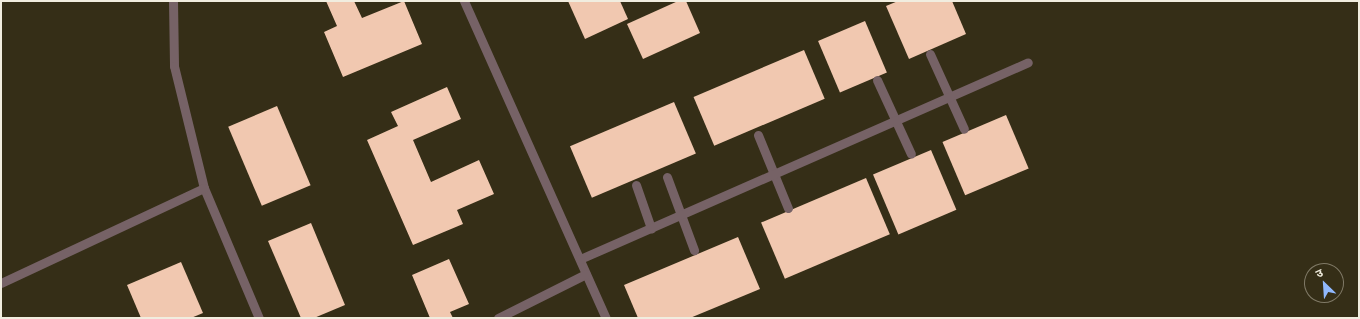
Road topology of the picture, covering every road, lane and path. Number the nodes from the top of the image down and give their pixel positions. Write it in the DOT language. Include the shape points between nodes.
graph roads {
  1 [pos="173,1"];
  2 [pos="464,1"];
  3 [pos="930,54"];
  4 [pos="1028,62"];
  5 [pos="877,80"];
  6 [pos="950,96"];
  7 [pos="896,120"];
  8 [pos="964,129"];
  9 [pos="758,135"];
  10 [pos="911,154"];
  11 [pos="774,174"];
  12 [pos="667,177"];
  13 [pos="636,185"];
  14 [pos="204,188"];
  15 [pos="788,208"];
  16 [pos="680,215"];
  17 [pos="651,228"];
  18 [pos="694,250"];
  19 [pos="580,259"];
  20 [pos="586,274"];
  21 [pos="1,283"];
  22 [pos="259,318"];
  23 [pos="498,318"];
  24 [pos="606,318"];
  1 -- 14 [label="lane" via="174,66"];
  2 -- 19 [label="lane"];
  3 -- 6 [label="lane"];
  4 -- 6 [label="lane"];
  5 -- 7 [label="lane"];
  6 -- 7 [label="lane"];
  6 -- 8 [label="lane"];
  7 -- 10 [label="lane"];
  7 -- 11 [label="lane"];
  9 -- 11 [label="lane"];
  11 -- 15 [label="lane"];
  11 -- 16 [label="lane"];
  12 -- 16 [label="lane"];
  13 -- 17 [label="lane"];
  14 -- 21 [label="lane"];
  14 -- 22 [label="lane"];
  16 -- 17 [label="lane"];
  16 -- 18 [label="lane"];
  17 -- 19 [label="lane"];
  19 -- 20 [label="lane"];
  20 -- 23 [label="lane"];
  20 -- 24 [label="lane"];
}
